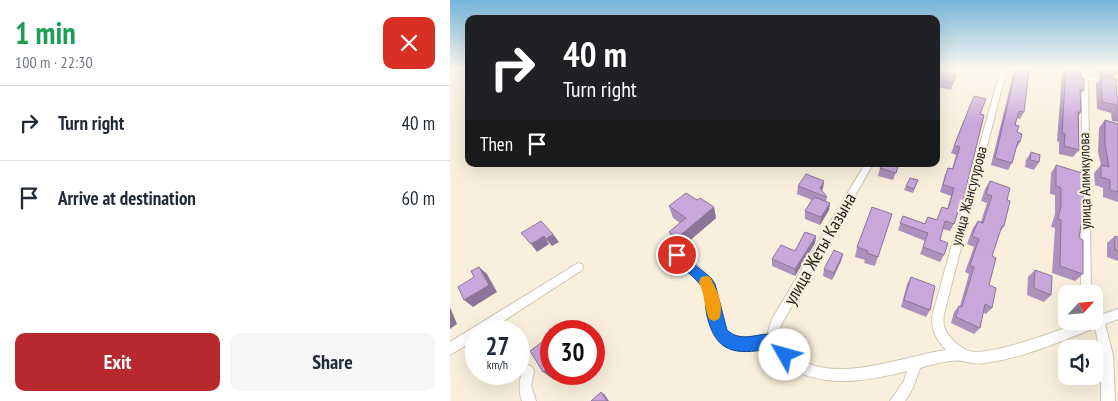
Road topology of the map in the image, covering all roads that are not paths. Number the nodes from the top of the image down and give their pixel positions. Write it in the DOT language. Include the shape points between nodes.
graph roads {
  1 [pos="999,87"];
  2 [pos="1085,87"];
  3 [pos="867,167"];
  4 [pos="677,255"];
  5 [pos="578,267"];
  6 [pos="1086,285"];
  7 [pos="1118,314"];
  8 [pos="1103,315"];
  9 [pos="496,320"];
  10 [pos="938,325"];
  11 [pos="1059,330"];
  12 [pos="1102,330"];
  13 [pos="465,340"];
  14 [pos="772,340"];
  15 [pos="450,349"];
  16 [pos="962,354"];
  17 [pos="915,364"];
  18 [pos="525,385"];
  19 [pos="529,401"];
  20 [pos="897,401"];
  21 [pos="1108,401"];
  1 -- 10 [label="street, улица Жансугурова" via="939,310"];
  2 -- 6 [label="street, улица Алимкулова"];
  3 -- 14 [label="street, улица Жеты Казына" via="776,324"];
  4 -- 14 [label="street" via="710,288 714,316 721,335 727,341 749,345"];
  5 -- 9 [label="street"];
  7 -- 8 [label="street"];
  10 -- 16 [label="street" via="944,338"];
  11 -- 16 [label="street" via="999,353 972,358"];
  12 -- 21 [label="street" via="1108,358"];
  13 -- 15 [label="street"];
  14 -- 17 [label="street" via="796,364 835,376"];
  16 -- 17 [label="street"];
  17 -- 20 [label="street" via="909,384"];
  18 -- 19 [label="street"];
}
